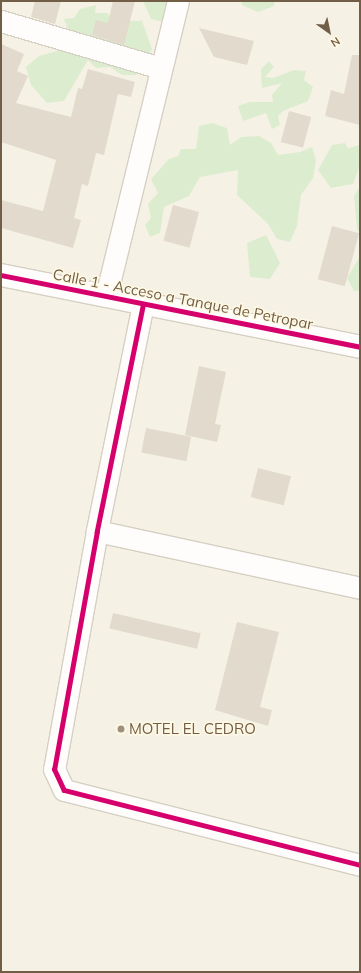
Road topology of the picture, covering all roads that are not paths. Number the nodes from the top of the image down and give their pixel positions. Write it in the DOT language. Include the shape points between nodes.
graph roads {
  1 [pos="178,1"];
  2 [pos="1,22"];
  3 [pos="161,68"];
  4 [pos="1,275"];
  5 [pos="106,296"];
  6 [pos="143,304"];
  7 [pos="360,347"];
  8 [pos="97,531"];
  9 [pos="360,588"];
  10 [pos="360,864"];
  1 -- 3 [label="street"];
  2 -- 3 [label="street"];
  3 -- 5 [label="street"];
  4 -- 5 [label="street, Calle 1 - Acceso a Tanque de Petropar"];
  5 -- 6 [label="street, Calle 1 - Acceso a Tanque de Petropar"];
  6 -- 7 [label="street, Calle 1 - Acceso a Tanque de Petropar"];
  6 -- 8 [label="street"];
  8 -- 9 [label="street"];
  8 -- 10 [label="street" via="54,769 64,790"];
}
